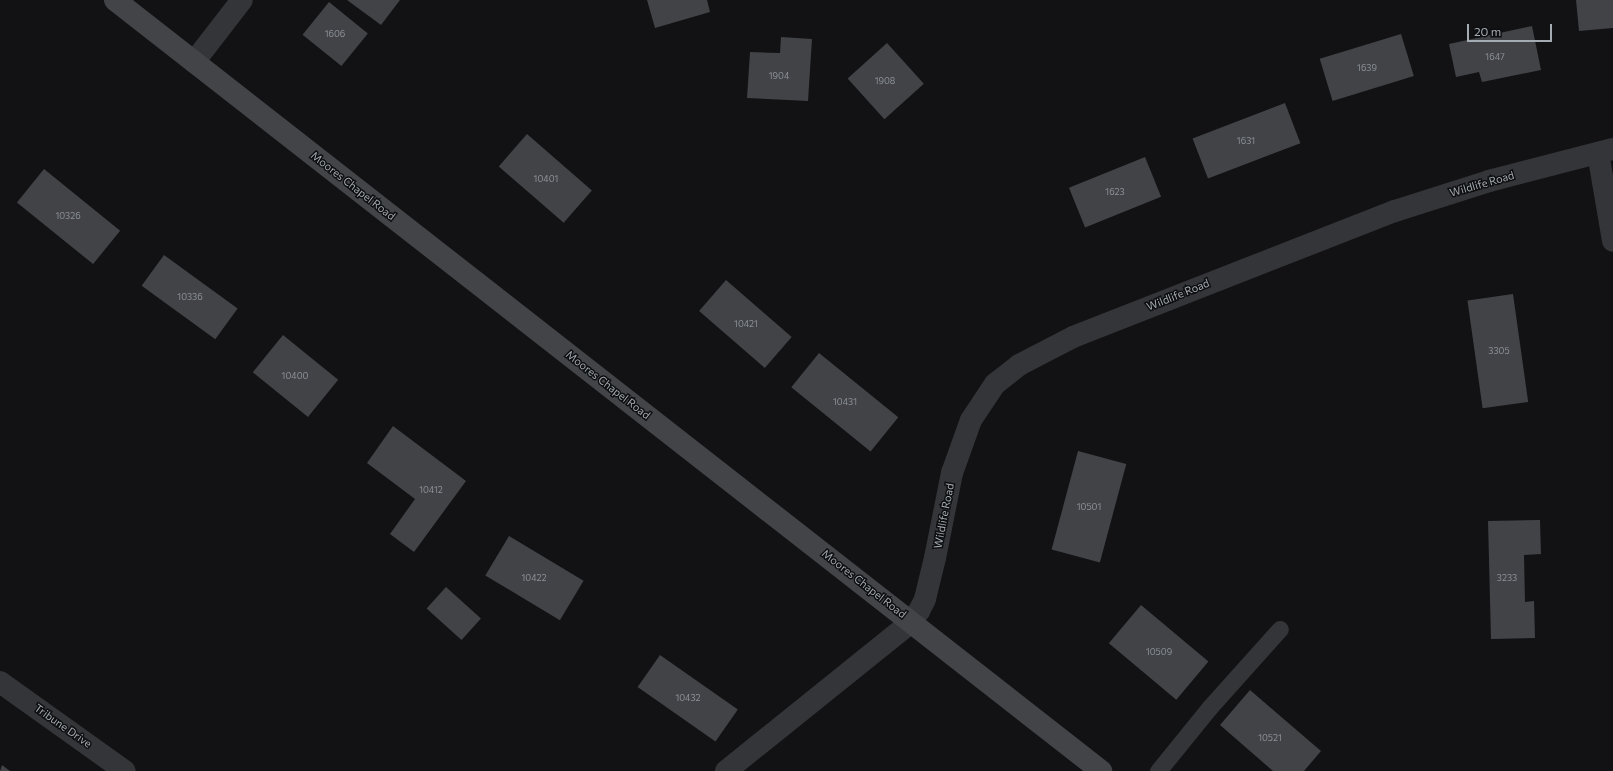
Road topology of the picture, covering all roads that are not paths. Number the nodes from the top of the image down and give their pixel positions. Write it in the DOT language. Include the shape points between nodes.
graph roads {
  1 [pos="115,0"];
  2 [pos="242,0"];
  3 [pos="194,62"];
  4 [pos="1606,151"];
  5 [pos="1613,240"];
  6 [pos="911,622"];
  7 [pos="1280,629"];
  8 [pos="0,682"];
  9 [pos="125,771"];
  10 [pos="726,771"];
  11 [pos="1101,771"];
  12 [pos="1158,771"];
  1 -- 3 [label="main road, Moores Chapel Road"];
  2 -- 3 [label="street"];
  3 -- 6 [label="main road, Moores Chapel Road"];
  4 -- 5 [label="street"];
  4 -- 6 [label="street, Wildlife Road" via="1488,181 1395,211 1073,337 1019,365 995,384 971,420 952,474 925,599"];
  6 -- 10 [label="street, Wildlife Road"];
  6 -- 11 [label="main road, Moores Chapel Road"];
  7 -- 12 [label="lane" via="1209,708"];
  8 -- 9 [label="street, Tribune Drive"];
}
